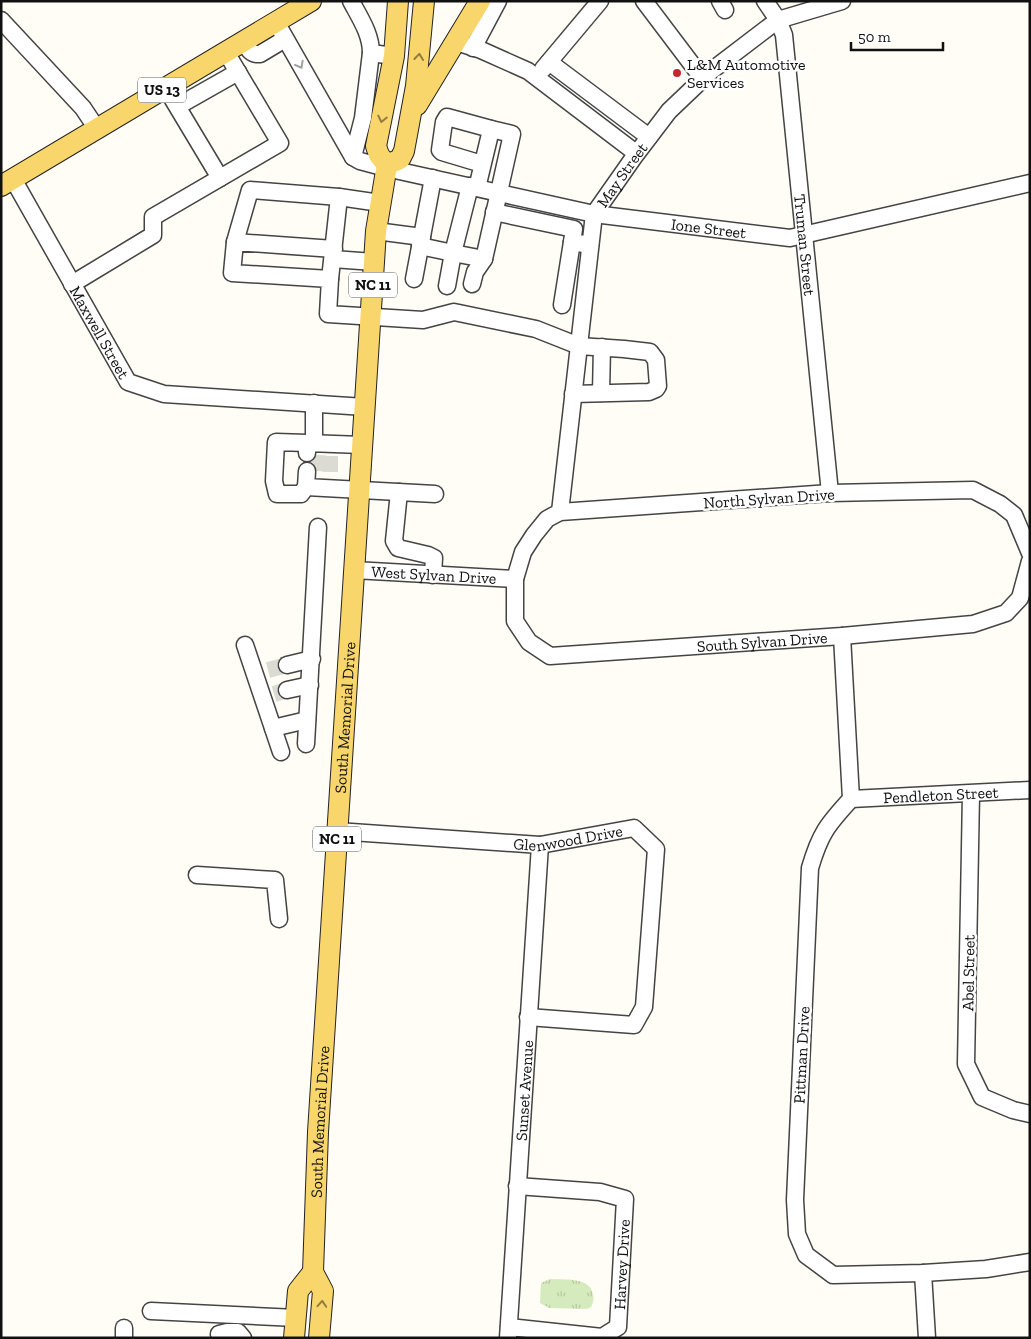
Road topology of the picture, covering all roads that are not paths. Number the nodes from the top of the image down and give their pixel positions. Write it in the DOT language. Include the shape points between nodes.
graph roads {
  1 [pos="311,1"];
  2 [pos="351,1"];
  3 [pos="398,1"];
  4 [pos="424,1"];
  5 [pos="480,1"];
  6 [pos="498,1"];
  7 [pos="600,1"];
  8 [pos="644,1"];
  9 [pos="765,1"];
  10 [pos="842,1"];
  11 [pos="1,20"];
  12 [pos="778,20"];
  13 [pos="281,31"];
  14 [pos="464,45"];
  15 [pos="226,52"];
  16 [pos="371,53"];
  17 [pos="394,56"];
  18 [pos="549,62"];
  19 [pos="238,72"];
  20 [pos="537,77"];
  21 [pos="703,79"];
  22 [pos="166,88"];
  23 [pos="178,106"];
  24 [pos="411,116"];
  25 [pos="97,128"];
  26 [pos="491,129"];
  27 [pos="649,136"];
  28 [pos="636,153"];
  29 [pos="353,157"];
  30 [pos="482,164"];
  31 [pos="386,166"];
  32 [pos="220,178"];
  33 [pos="433,178"];
  34 [pos="7,182"];
  35 [pos="1030,183"];
  36 [pos="473,187"];
  37 [pos="499,192"];
  38 [pos="339,197"];
  39 [pos="380,203"];
  40 [pos="494,212"];
  41 [pos="594,214"];
  42 [pos="376,231"];
  43 [pos="804,235"];
  44 [pos="235,242"];
  45 [pos="421,242"];
  46 [pos="572,242"];
  47 [pos="590,245"];
  48 [pos="453,253"];
  49 [pos="333,254"];
  50 [pos="484,259"];
  51 [pos="374,262"];
  52 [pos="568,266"];
  53 [pos="588,269"];
  54 [pos="330,279"];
  55 [pos="414,279"];
  56 [pos="72,284"];
  57 [pos="472,284"];
  58 [pos="447,286"];
  59 [pos="562,305"];
  60 [pos="371,317"];
  61 [pos="579,346"];
  62 [pos="602,347"];
  63 [pos="601,392"];
  64 [pos="573,394"];
  65 [pos="314,403"];
  66 [pos="365,406"];
  67 [pos="362,445"];
  68 [pos="318,448"];
  69 [pos="359,489"];
  70 [pos="399,492"];
  71 [pos="830,493"];
  72 [pos="435,494"];
  73 [pos="560,512"];
  74 [pos="318,527"];
  75 [pos="1030,554"];
  76 [pos="1030,561"];
  77 [pos="354,570"];
  78 [pos="433,574"];
  79 [pos="515,579"];
  80 [pos="842,636"];
  81 [pos="245,645"];
  82 [pos="312,659"];
  83 [pos="287,664"];
  84 [pos="310,685"];
  85 [pos="275,694"];
  86 [pos="307,720"];
  87 [pos="273,728"];
  88 [pos="306,744"];
  89 [pos="281,752"];
  90 [pos="1030,790"];
  91 [pos="971,794"];
  92 [pos="851,799"];
  93 [pos="337,831"];
  94 [pos="540,845"];
  95 [pos="197,875"];
  96 [pos="279,920"];
  97 [pos="528,1017"];
  98 [pos="1030,1114"];
  99 [pos="518,1186"];
  100 [pos="1030,1262"];
  101 [pos="313,1272"];
  102 [pos="923,1274"];
  103 [pos="151,1310"];
  104 [pos="295,1328"];
  105 [pos="509,1332"];
  106 [pos="218,1337"];
  107 [pos="243,1338"];
  108 [pos="319,1338"];
  109 [pos="927,1338"];
  1 -- 13 [label="main road, US 13"];
  2 -- 16 [label="street" via="369,35"];
  3 -- 17 [label="main road"];
  24 -- 4 [label="main road, one-way"];
  5 -- 14 [label="main road"];
  6 -- 14 [label="street"];
  7 -- 18 [label="street"];
  8 -- 21 [label="street"];
  9 -- 12 [label="street, Truman Street"];
  10 -- 12 [label="street, May Street"];
  11 -- 25 [label="street"];
  12 -- 21 [label="street, May Street"];
  12 -- 43 [label="street, Truman Street" via="784,35"];
  13 -- 15 [label="main road, US 13" via="244,41"];
  13 -- 29 [label="street, one-way"];
  14 -- 20 [label="street" via="508,61"];
  14 -- 24 [label="main road"];
  15 -- 19 [label="street"];
  15 -- 22 [label="main road, US 13"];
  16 -- 17 [label="street"];
  16 -- 29 [label="street" via="363,118"];
  17 -- 31 [label="main road, one-way" via="376,146"];
  18 -- 20 [label="street"];
  18 -- 27 [label="street"];
  19 -- 23 [label="street"];
  19 -- 32 [label="street" via="280,143"];
  20 -- 28 [label="street"];
  21 -- 27 [label="street, May Street" via="669,111"];
  22 -- 23 [label="street"];
  22 -- 25 [label="main road, US 13"];
  23 -- 32 [label="street"];
  24 -- 31 [label="main road" via="400,159"];
  25 -- 34 [label="main road, US 13"];
  26 -- 30 [label="street"];
  26 -- 30 [label="street" via="447,117 444,122 440,150"];
  26 -- 37 [label="street" via="512,134"];
  27 -- 28 [label="street, May Street"];
  28 -- 41 [label="street, May Street"];
  29 -- 31 [label="street, Ione Street"];
  30 -- 36 [label="street"];
  31 -- 33 [label="street, Ione Street"];
  31 -- 39 [label="main road, South Memorial Drive / NC 11"];
  32 -- 56 [label="street" via="153,218 153,235"];
  33 -- 36 [label="street, Ione Street"];
  33 -- 45 [label="street"];
  34 -- 56 [label="street, Maxwell Street"];
  35 -- 43 [label="street, Ione Street"];
  36 -- 37 [label="street, Ione Street"];
  36 -- 48 [label="street"];
  37 -- 40 [label="street"];
  37 -- 41 [label="street, Ione Street"];
  38 -- 39 [label="street"];
  38 -- 44 [label="street" via="250,190"];
  38 -- 49 [label="street"];
  39 -- 42 [label="main road, South Memorial Drive / NC 11"];
  40 -- 46 [label="street" via="574,229"];
  40 -- 50 [label="street"];
  41 -- 43 [label="street, Ione Street" via="790,238"];
  41 -- 47 [label="street, May Street"];
  42 -- 45 [label="street"];
  42 -- 51 [label="main road, South Memorial Drive / NC 11"];
  43 -- 71 [label="street, Truman Street"];
  44 -- 49 [label="street"];
  44 -- 54 [label="street" via="232,273"];
  45 -- 48 [label="street"];
  45 -- 55 [label="street"];
  46 -- 47 [label="street"];
  46 -- 52 [label="street"];
  47 -- 53 [label="street, May Street"];
  48 -- 50 [label="street"];
  48 -- 58 [label="street"];
  49 -- 51 [label="street"];
  49 -- 54 [label="street"];
  50 -- 57 [label="street"];
  51 -- 60 [label="main road, South Memorial Drive / NC 11"];
  52 -- 53 [label="street"];
  52 -- 59 [label="street"];
  53 -- 61 [label="street, May Street"];
  54 -- 60 [label="street" via="328,314"];
  56 -- 65 [label="street, Maxwell Street" via="128,382 164,394"];
  60 -- 61 [label="street" via="423,320 454,312 536,329"];
  60 -- 66 [label="main road, South Memorial Drive / NC 11"];
  61 -- 62 [label="street"];
  61 -- 64 [label="street, May Street"];
  62 -- 63 [label="street"];
  62 -- 63 [label="street" via="650,352 656,360 658,386 649,392"];
  63 -- 64 [label="street"];
  64 -- 73 [label="street, May Street"];
  65 -- 66 [label="street, Maxwell Street"];
  65 -- 68 [label="street"];
  66 -- 67 [label="main road, South Memorial Drive / NC 11"];
  67 -- 68 [label="street"];
  67 -- 69 [label="main road, South Memorial Drive / NC 11"];
  68 -- 69 [label="street" via="276,442 274,481 277,494 300,494 318,479"];
  69 -- 70 [label="street"];
  69 -- 77 [label="main road, South Memorial Drive / NC 11"];
  70 -- 72 [label="street"];
  70 -- 78 [label="street" via="394,541 398,548 434,558"];
  71 -- 73 [label="street, North Sylvan Drive"];
  71 -- 75 [label="street, North Sylvan Drive" via="974,490 1014,515"];
  73 -- 79 [label="street" via="547,519 534,535 523,552"];
  74 -- 82 [label="street"];
  76 -- 80 [label="street, South Sylvan Drive" via="1020,598 1006,614 973,624"];
  77 -- 78 [label="street, West Sylvan Drive"];
  77 -- 93 [label="main road, South Memorial Drive / NC 11"];
  78 -- 79 [label="street, West Sylvan Drive"];
  79 -- 80 [label="street, South Sylvan Drive" via="515,622 529,642 550,656"];
  80 -- 92 [label="street"];
  81 -- 85 [label="street"];
  82 -- 83 [label="street"];
  82 -- 84 [label="street"];
  84 -- 85 [label="street"];
  84 -- 86 [label="street"];
  85 -- 87 [label="street"];
  86 -- 87 [label="street"];
  86 -- 88 [label="street"];
  87 -- 89 [label="street"];
  90 -- 91 [label="street, Pendleton Street"];
  91 -- 92 [label="street, Pendleton Street"];
  91 -- 98 [label="street, Abel Street" via="966,1064 982,1097"];
  92 -- 102 [label="street, Pittman Drive" via="830,822 817,844 810,868 794,1200 797,1234 806,1255 833,1275"];
  93 -- 94 [label="street, Glenwood Drive"];
  93 -- 101 [label="main road, South Memorial Drive / NC 11" via="318,1132"];
  94 -- 97 [label="street, Sunset Avenue"];
  94 -- 97 [label="street, Glenwood Drive" via="634,828 656,849 644,1007 634,1024"];
  95 -- 96 [label="street" via="276,880"];
  97 -- 99 [label="street, Sunset Avenue"];
  99 -- 105 [label="street, Sunset Avenue"];
  99 -- 105 [label="street, Harvey Drive" via="600,1192 625,1199 618,1327 602,1337"];
  100 -- 102 [label="street, Pittman Drive"];
  101 -- 104 [label="main road" via="298,1291"];
  108 -- 101 [label="main road, South Memorial Drive / NC 11, one-way" via="323,1291"];
  102 -- 109 [label="street"];
  103 -- 104 [label="street"];
  106 -- 107 [label="street" via="227,1332 238,1332"];
}
